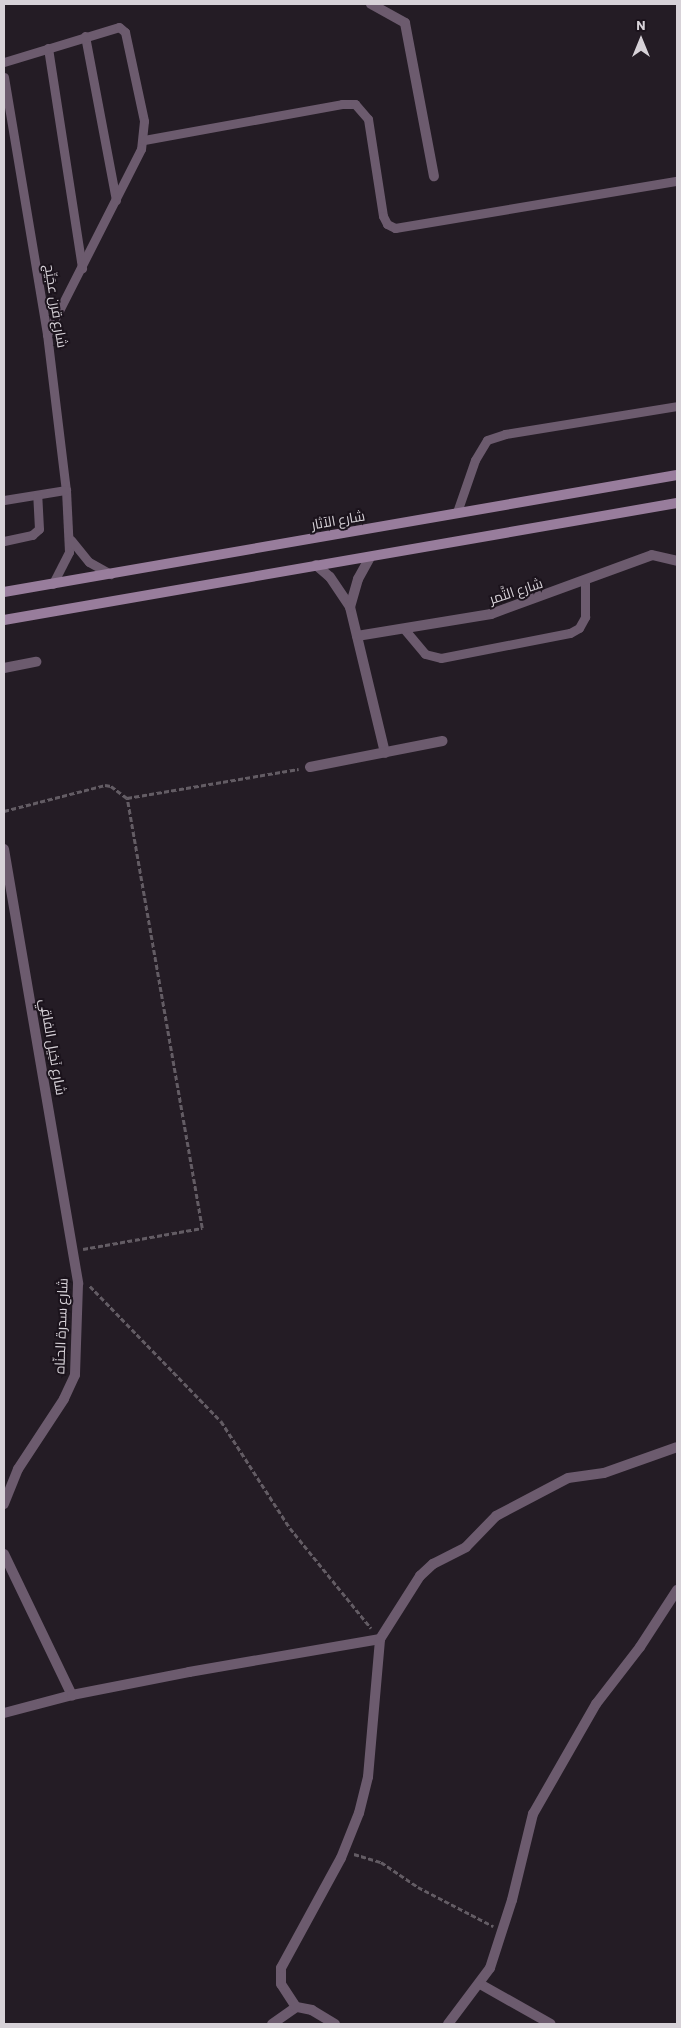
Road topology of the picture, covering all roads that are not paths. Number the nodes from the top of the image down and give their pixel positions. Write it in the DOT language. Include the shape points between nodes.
graph roads {
  1 [pos="370,4"];
  2 [pos="85,36"];
  3 [pos="48,48"];
  4 [pos="4,62"];
  5 [pos="4,77"];
  6 [pos="144,140"];
  7 [pos="434,176"];
  8 [pos="677,181"];
  9 [pos="116,200"];
  10 [pos="82,268"];
  11 [pos="47,334"];
  12 [pos="677,406"];
  13 [pos="677,475"];
  14 [pos="66,490"];
  15 [pos="37,494"];
  16 [pos="4,500"];
  17 [pos="677,503"];
  18 [pos="457,512"];
  19 [pos="71,540"];
  20 [pos="4,541"];
  21 [pos="370,557"];
  22 [pos="677,560"];
  23 [pos="316,565"];
  24 [pos="115,575"];
  25 [pos="585,582"];
  26 [pos="53,584"];
  27 [pos="4,592"];
  28 [pos="350,607"];
  29 [pos="4,620"];
  30 [pos="405,630"];
  31 [pos="357,636"];
  32 [pos="36,662"];
  33 [pos="4,668"];
  34 [pos="442,741"];
  35 [pos="385,753"];
  36 [pos="310,767"];
  37 [pos="4,849"];
  38 [pos="74,1250"];
  39 [pos="677,1447"];
  40 [pos="4,1504"];
  41 [pos="4,1554"];
  42 [pos="677,1590"];
  43 [pos="380,1639"];
  44 [pos="72,1695"];
  45 [pos="4,1714"];
  46 [pos="480,1984"];
  47 [pos="296,2007"];
  48 [pos="272,2024"];
  49 [pos="334,2024"];
  50 [pos="448,2024"];
  51 [pos="551,2024"];
  1 -- 7 [label="street" via="405,23"];
  2 -- 3 [label="lane"];
  2 -- 6 [label="lane" via="113,28 123,29 144,121"];
  2 -- 9 [label="lane"];
  3 -- 4 [label="lane"];
  3 -- 10 [label="lane"];
  5 -- 11 [label="lane, شارع قرن عجَيِّج"];
  6 -- 8 [label="lane" via="355,104 368,119 383,216 387,224 395,228"];
  6 -- 9 [label="lane"];
  9 -- 10 [label="lane"];
  10 -- 11 [label="lane"];
  11 -- 14 [label="lane, شارع قرن عجَيِّج"];
  12 -- 18 [label="lane" via="505,434 487,440 475,460"];
  13 -- 18 [label="street, شارع الآثار"];
  14 -- 15 [label="lane"];
  14 -- 19 [label="lane, شارع قرن عجَيِّج"];
  15 -- 16 [label="lane"];
  15 -- 20 [label="lane" via="39,529 32,535"];
  17 -- 21 [label="street"];
  18 -- 24 [label="street, شارع الآثار"];
  19 -- 24 [label="lane" via="89,562"];
  19 -- 26 [label="lane, شارع قرن عجَيِّج" via="65,565"];
  21 -- 23 [label="street"];
  21 -- 28 [label="street" via="358,579"];
  22 -- 25 [label="street, شارع التَّمر" via="645,557"];
  23 -- 28 [label="street" via="341,591"];
  23 -- 29 [label="street"];
  24 -- 26 [label="street, شارع الآثار"];
  25 -- 30 [label="street, شارع التَّمر" via="492,614"];
  25 -- 30 [label="lane" via="585,617 579,628 570,633 441,658 425,654"];
  26 -- 27 [label="street, شارع الآثار"];
  28 -- 31 [label="street"];
  30 -- 31 [label="street, شارع التَّمر"];
  31 -- 35 [label="street"];
  32 -- 33 [label="street"];
  34 -- 35 [label="street"];
  35 -- 36 [label="street"];
  37 -- 38 [label="street, شارع نَخِيل الفاقِي"];
  38 -- 40 [label="street, شارع سدرة الحنّاه" via="77,1272 76,1375 18,1469"];
  39 -- 43 [label="street" via="604,1473 568,1478 496,1516 466,1547 433,1564 420,1576"];
  41 -- 44 [label="street"];
  42 -- 46 [label="street" via="640,1647 596,1704 533,1814 512,1900 490,1968"];
  43 -- 44 [label="street"];
  43 -- 47 [label="street" via="368,1777 359,1813 344,1851 281,1968 281,1984"];
  44 -- 45 [label="street"];
  46 -- 50 [label="street"];
  46 -- 51 [label="street"];
  47 -- 48 [label="street"];
  47 -- 49 [label="street" via="312,2010"];
}
